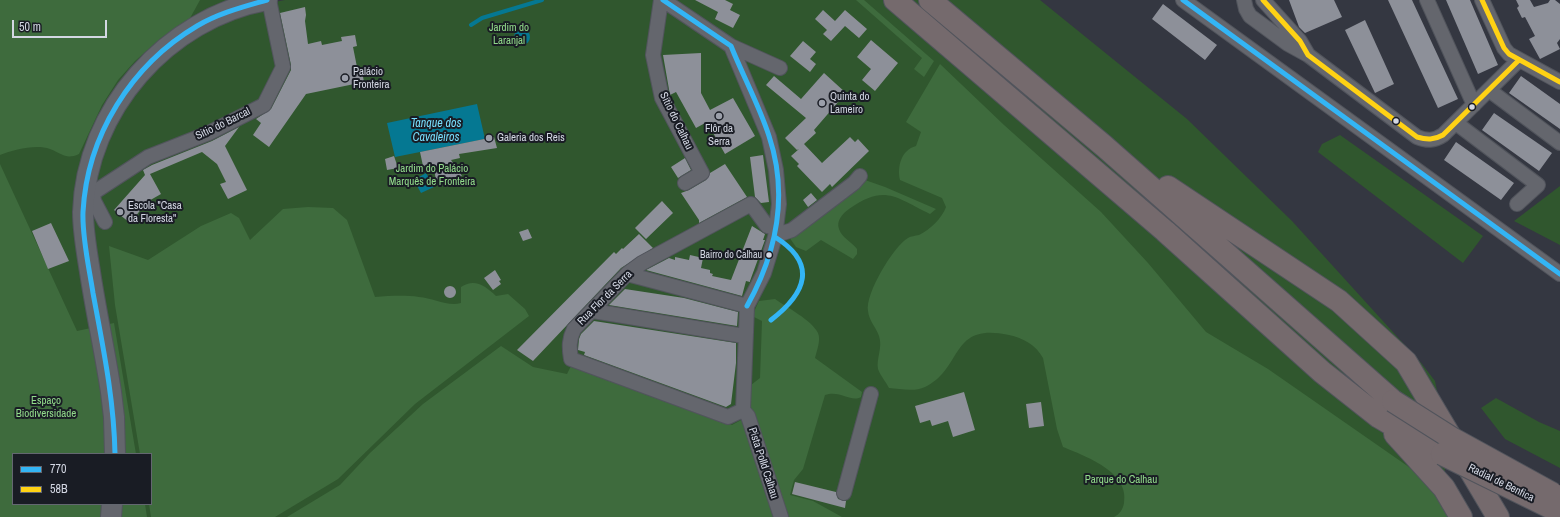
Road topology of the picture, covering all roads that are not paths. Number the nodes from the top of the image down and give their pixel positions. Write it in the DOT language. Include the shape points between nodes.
graph roads {
  1 [pos="662,0"];
  2 [pos="895,0"];
  3 [pos="930,0"];
  4 [pos="1183,0"];
  5 [pos="1244,0"];
  6 [pos="1263,0"];
  7 [pos="1427,0"];
  8 [pos="1482,0"];
  9 [pos="262,1"];
  10 [pos="731,46"];
  11 [pos="1308,56"];
  12 [pos="1519,60"];
  13 [pos="780,68"];
  14 [pos="1560,82"];
  15 [pos="1489,90"];
  16 [pos="1474,105"];
  17 [pos="1456,123"];
  18 [pos="1560,143"];
  19 [pos="1104,146"];
  20 [pos="860,176"];
  21 [pos="685,184"];
  22 [pos="89,193"];
  23 [pos="1517,204"];
  24 [pos="105,222"];
  25 [pos="776,230"];
  26 [pos="627,274"];
  27 [pos="1560,274"];
  28 [pos="747,306"];
  29 [pos="593,311"];
  30 [pos="744,336"];
  31 [pos="871,394"];
  32 [pos="1386,409"];
  33 [pos="743,410"];
  34 [pos="115,453"];
  35 [pos="844,493"];
  36 [pos="1558,499"];
  37 [pos="112,505"];
  38 [pos="110,517"];
  39 [pos="780,517"];
  40 [pos="1461,517"];
  41 [pos="1498,517"];
  1 -- 10 [label="street, Sítio do Calhau"];
  1 -- 21 [label="street, Sítio do Calhau" via="653,55 662,98 702,173"];
  2 -- 32 [label="highway" via="1165,231 1322,372"];
  3 -- 19 [label="highway"];
  4 -- 27 [label="street"];
  5 -- 11 [label="street" via="1250,16"];
  6 -- 11 [label="street" via="1300,41"];
  7 -- 16 [label="street"];
  8 -- 12 [label="street" via="1504,48"];
  9 -- 22 [label="street" via="218,15 189,30 166,46 147,65 130,84 104,128 90,167"];
  9 -- 22 [label="street, Sitio do Barcal" via="283,67 264,105 209,133 148,157"];
  10 -- 13 [label="street, Sítio do Calhau"];
  10 -- 25 [label="street" via="769,137 776,170 779,204"];
  11 -- 17 [label="street" via="1421,138 1439,138"];
  12 -- 14 [label="street"];
  12 -- 15 [label="street"];
  15 -- 16 [label="street"];
  15 -- 18 [label="street"];
  16 -- 17 [label="street"];
  17 -- 23 [label="street" via="1538,185"];
  19 -- 32 [label="highway"];
  19 -- 41 [label="highway" via="1339,301 1406,362"];
  20 -- 25 [label="street" via="792,230 782,233"];
  22 -- 24 [label="street"];
  22 -- 34 [label="street" via="84,228 111,392"];
  25 -- 26 [label="street, Rua Flor da Serra" via="767,226 752,204 642,263"];
  25 -- 28 [label="street" via="764,274"];
  26 -- 28 [label="street"];
  26 -- 29 [label="street, Rua Flor da Serra"];
  28 -- 30 [label="street"];
  29 -- 30 [label="street"];
  29 -- 33 [label="street, Rua Flor da Serra" via="574,329 569,345 571,358 728,418"];
  30 -- 33 [label="street"];
  31 -- 35 [label="street"];
  32 -- 36 [label="highway, bridge" via="1453,439"];
  32 -- 36 [label="highway, Radial de Benfica, bridge" via="1442,454"];
  32 -- 40 [label="highway" via="1444,488"];
  33 -- 39 [label="street, Pista Polld Calhau" via="748,416"];
  37 -- 38 [label="street"];
}
